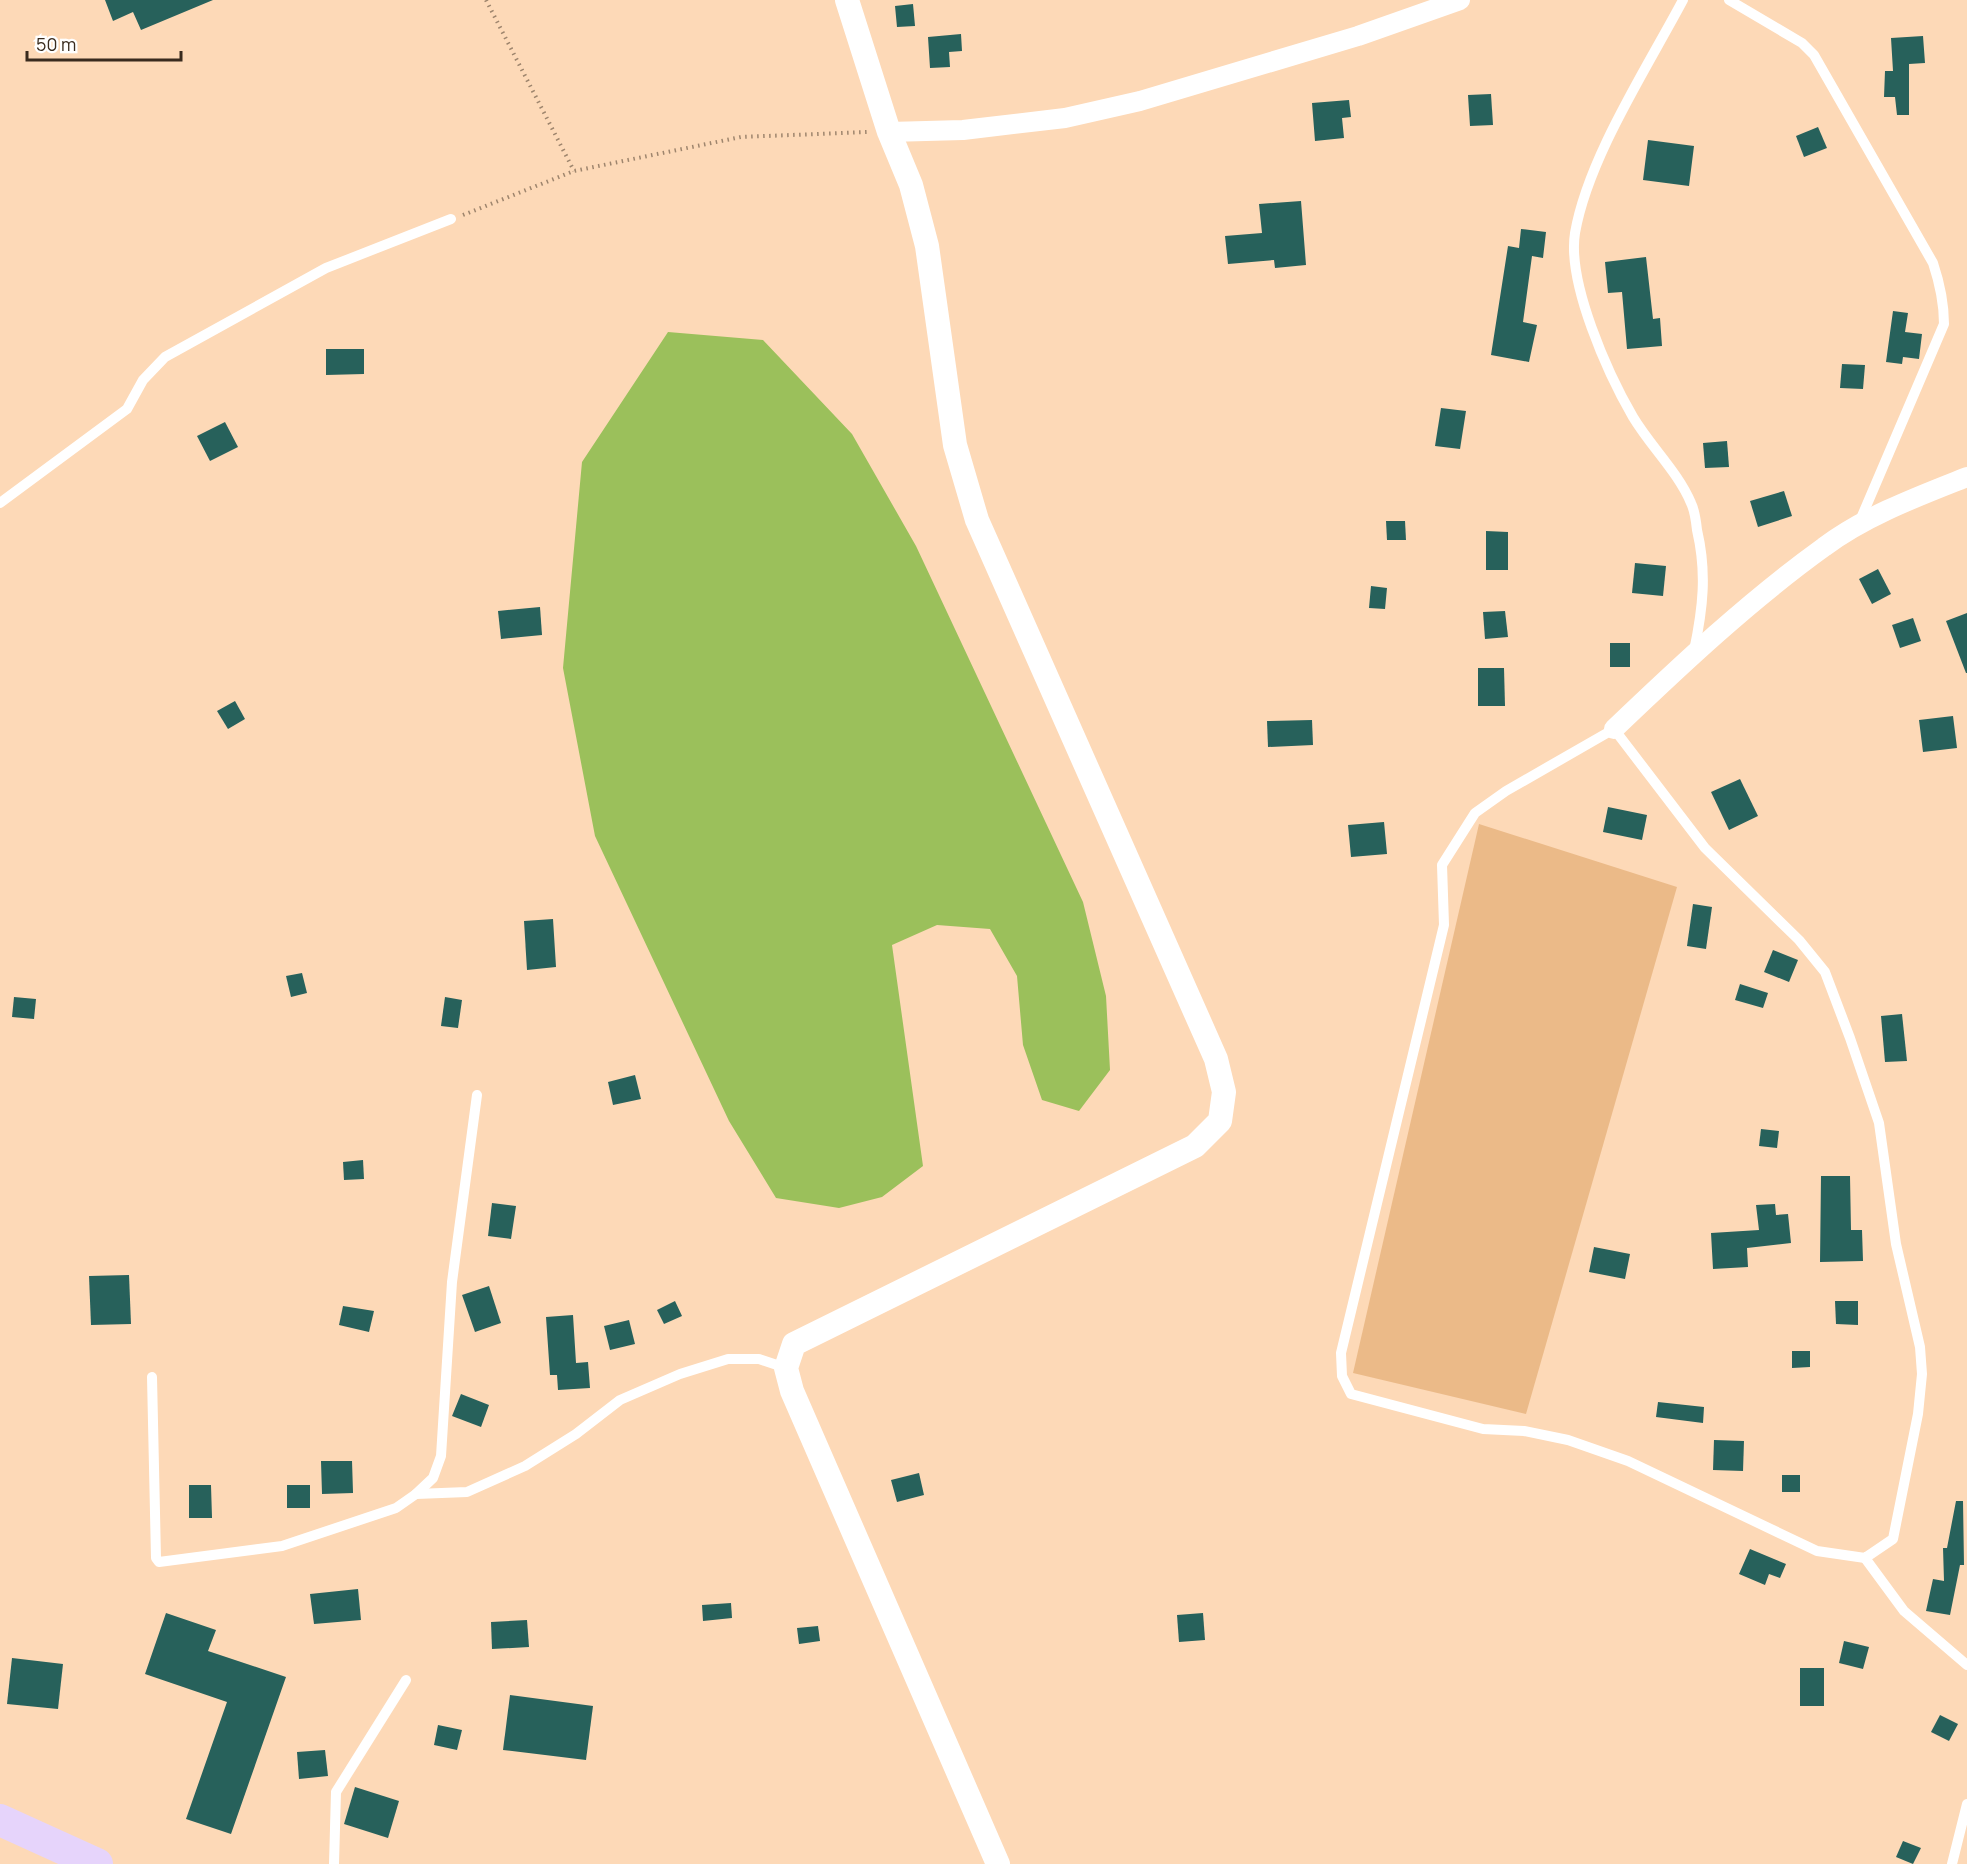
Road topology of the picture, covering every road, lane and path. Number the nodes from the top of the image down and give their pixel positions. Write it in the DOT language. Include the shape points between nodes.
graph roads {
  1 [pos="486,0"];
  2 [pos="847,0"];
  3 [pos="1460,0"];
  4 [pos="1683,0"];
  5 [pos="1729,0"];
  6 [pos="889,132"];
  7 [pos="574,171"];
  8 [pos="451,219"];
  9 [pos="1967,477"];
  10 [pos="0,503"];
  11 [pos="1857,527"];
  12 [pos="1693,654"];
  13 [pos="1614,729"];
  14 [pos="477,1095"];
  15 [pos="786,1368"];
  16 [pos="152,1377"];
  17 [pos="416,1494"];
  18 [pos="1865,1558"];
  19 [pos="1967,1665"];
  20 [pos="406,1680"];
  21 [pos="1967,1803"];
  22 [pos="0,1820"];
  23 [pos="97,1864"];
  24 [pos="334,1864"];
  25 [pos="999,1864"];
  26 [pos="1952,1864"];
  1 -- 7 [label="path"];
  2 -- 6 [label="street"];
  3 -- 6 [label="street" via="1358,36 1130,103 1065,118 975,129"];
  4 -- 12 [label="lane" via="1597,161 1575,234 1580,292 1608,366 1634,418 1692,505 1705,582"];
  5 -- 11 [label="lane" via="1802,43 1814,56 1927,253 1944,300 1944,324"];
  6 -- 7 [label="path" via="741,137"];
  6 -- 15 [label="street" via="911,185 927,246 955,445 977,520 1216,1059 1224,1092 1220,1121 1195,1146 794,1344"];
  7 -- 8 [label="path"];
  8 -- 10 [label="lane" via="326,268 165,357 142,380 127,409"];
  9 -- 11 [label="street"];
  11 -- 12 [label="street" via="1825,546"];
  12 -- 13 [label="street"];
  13 -- 18 [label="lane" via="1705,848 1799,940 1825,972 1879,1123 1896,1244 1920,1347 1922,1374 1893,1539"];
  13 -- 18 [label="lane" via="1475,813 1442,865 1444,925 1341,1353 1342,1376 1351,1395 1483,1429 1524,1431 1568,1440 1628,1461 1817,1551"];
  14 -- 17 [label="lane" via="452,1282 441,1456 433,1478"];
  15 -- 17 [label="lane" via="759,1359 728,1359 680,1374 620,1400 525,1466 467,1492"];
  15 -- 25 [label="street" via="792,1390"];
  16 -- 17 [label="lane" via="159,1562 282,1546 396,1508"];
  18 -- 19 [label="lane" via="1904,1611"];
  20 -- 24 [label="lane" via="336,1792"];
  21 -- 26 [label="lane"];
  22 -- 23 [label="main road"];
}
